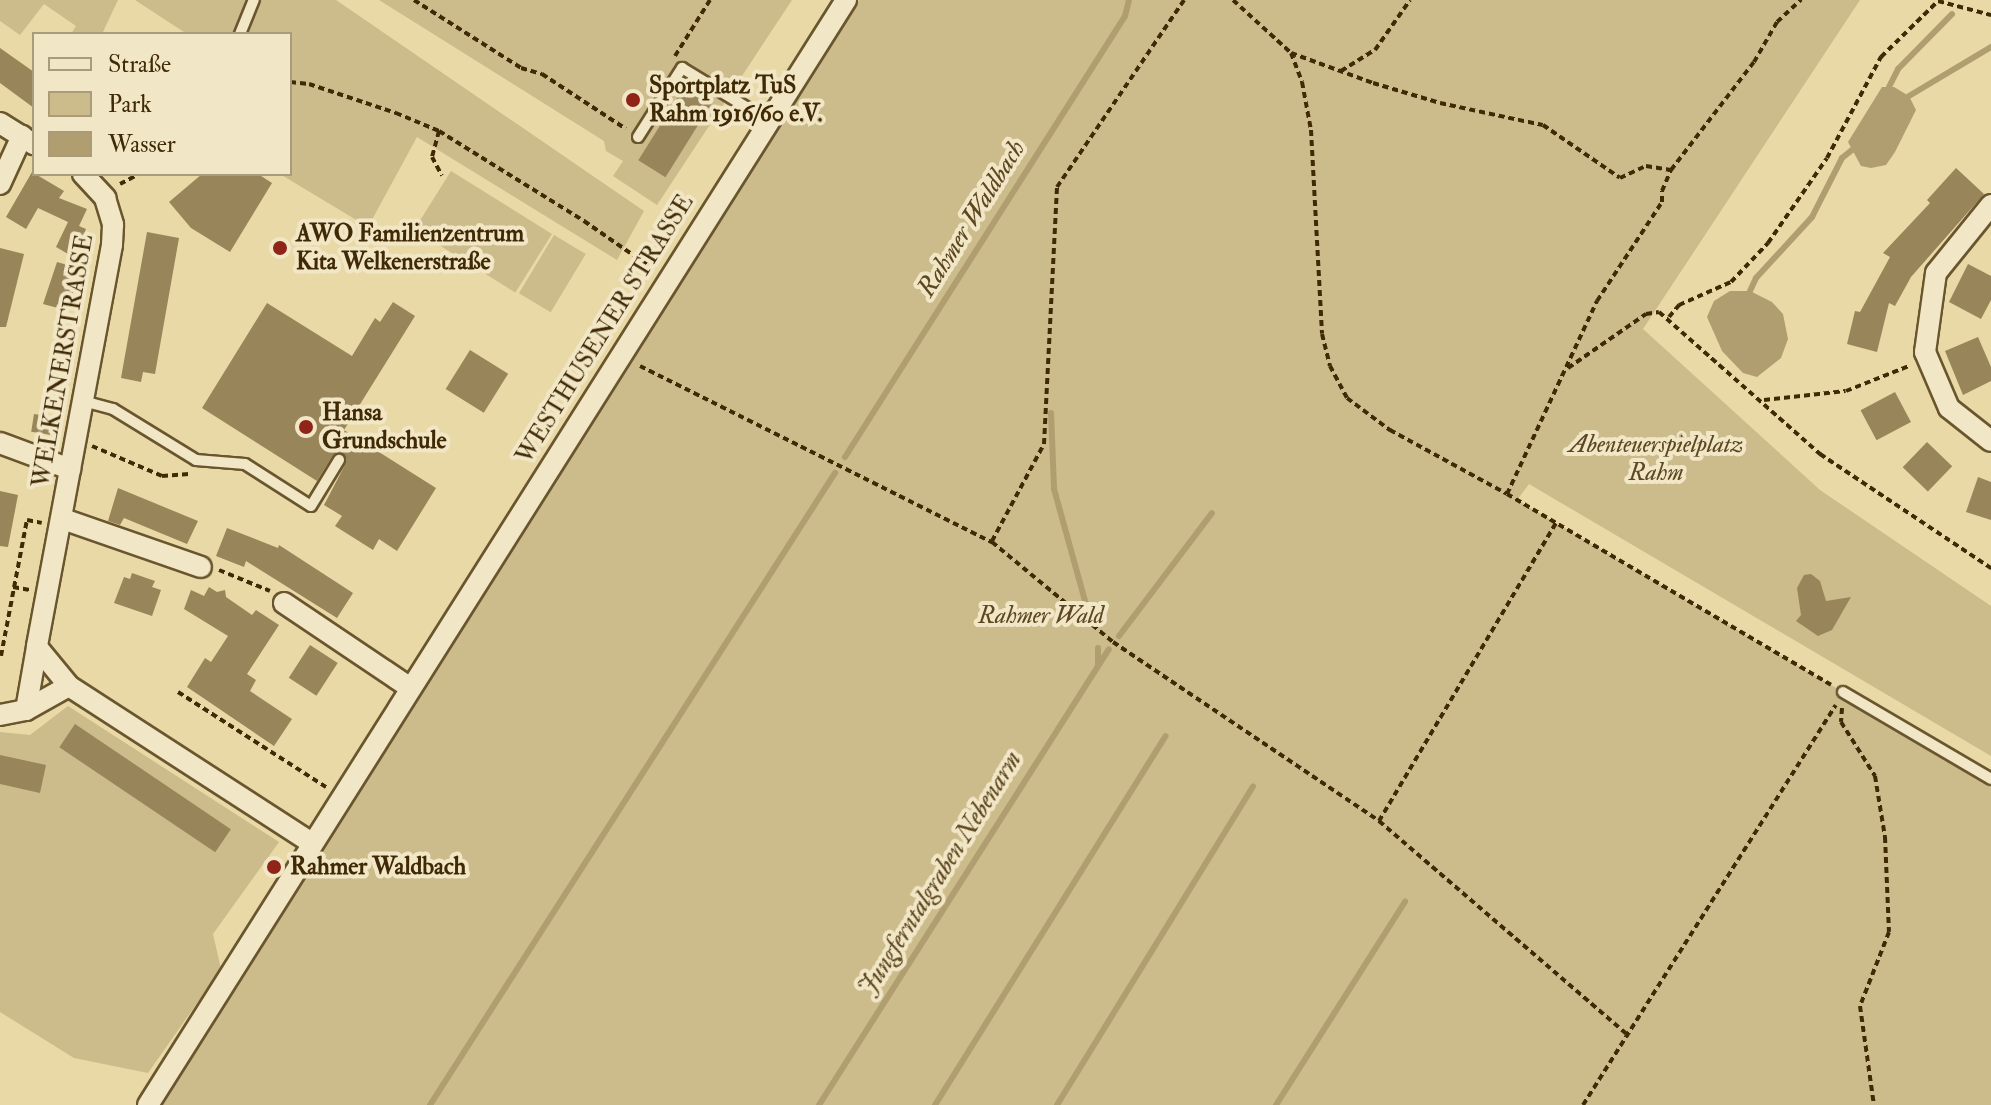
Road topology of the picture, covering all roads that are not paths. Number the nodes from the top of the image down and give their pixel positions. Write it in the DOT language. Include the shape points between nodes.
graph roads {
  1 [pos="254,0"];
  2 [pos="846,0"];
  3 [pos="241,32"];
  4 [pos="769,121"];
  5 [pos="0,123"];
  6 [pos="638,137"];
  7 [pos="28,140"];
  8 [pos="85,176"];
  9 [pos="0,184"];
  10 [pos="1991,205"];
  11 [pos="83,401"];
  12 [pos="1991,441"];
  13 [pos="0,443"];
  14 [pos="339,460"];
  15 [pos="70,469"];
  16 [pos="62,523"];
  17 [pos="201,567"];
  18 [pos="284,603"];
  19 [pos="37,647"];
  20 [pos="69,686"];
  21 [pos="409,687"];
  22 [pos="1843,692"];
  23 [pos="26,710"];
  24 [pos="0,715"];
  25 [pos="1991,779"];
  26 [pos="312,843"];
  27 [pos="148,1105"];
  1 -- 3 [label="lane"];
  2 -- 4 [label="street, WESTHUSENER STRASSE"];
  4 -- 6 [label="lane" via="682,68"];
  4 -- 21 [label="street, WESTHUSENER STRASSE"];
  5 -- 7 [label="street"];
  7 -- 9 [label="street"];
  8 -- 11 [label="street, WELKENERSTRASSE" via="105,198 113,225"];
  10 -- 12 [label="street" via="1936,273 1925,352 1949,408"];
  11 -- 14 [label="lane" via="113,409 196,460 245,464 311,506"];
  11 -- 15 [label="street, WELKENERSTRASSE"];
  13 -- 15 [label="street"];
  15 -- 16 [label="street, WELKENERSTRASSE"];
  16 -- 17 [label="street, WELKENERSTRASSE"];
  16 -- 19 [label="street, WELKENERSTRASSE"];
  18 -- 21 [label="street"];
  19 -- 20 [label="street"];
  19 -- 23 [label="street, WELKENERSTRASSE"];
  20 -- 23 [label="street"];
  20 -- 26 [label="street"];
  21 -- 26 [label="street, WESTHUSENER STRASSE"];
  22 -- 25 [label="lane"];
  23 -- 24 [label="street"];
  26 -- 27 [label="street, WESTHUSENER STRASSE"];
}
